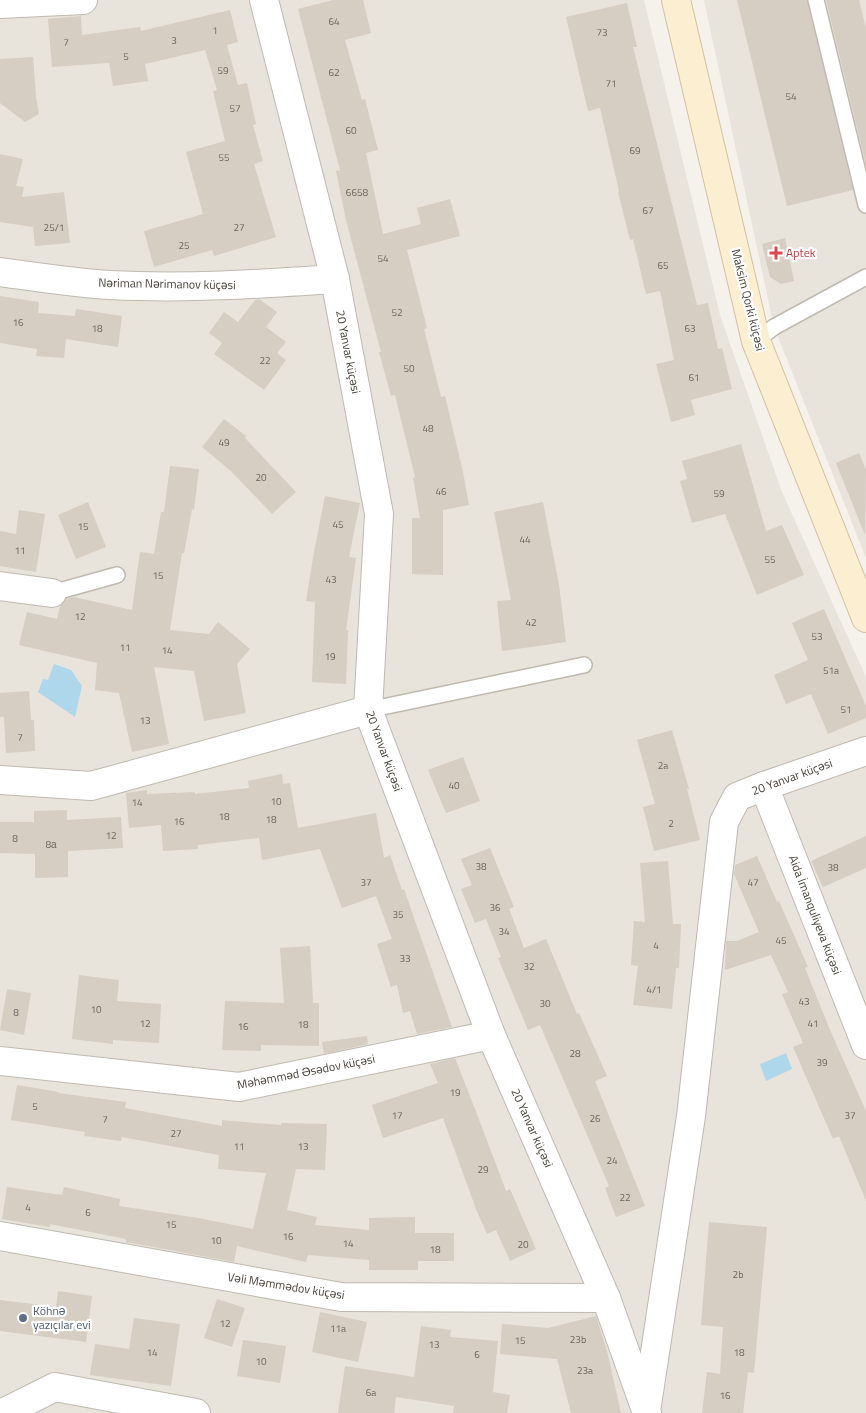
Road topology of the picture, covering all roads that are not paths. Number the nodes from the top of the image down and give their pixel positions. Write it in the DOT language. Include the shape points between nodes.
graph roads {
  1 [pos="83,0"];
  2 [pos="264,0"];
  3 [pos="676,0"];
  4 [pos="816,0"];
  5 [pos="0,4"];
  6 [pos="866,205"];
  7 [pos="0,272"];
  8 [pos="866,277"];
  9 [pos="334,279"];
  10 [pos="756,341"];
  11 [pos="117,575"];
  12 [pos="0,586"];
  13 [pos="52,593"];
  14 [pos="866,618"];
  15 [pos="584,665"];
  16 [pos="368,710"];
  17 [pos="866,751"];
  18 [pos="0,780"];
  19 [pos="764,786"];
  20 [pos="490,1035"];
  21 [pos="866,1045"];
  22 [pos="0,1061"];
  23 [pos="0,1236"];
  24 [pos="606,1298"];
  25 [pos="647,1410"];
  26 [pos="3,1413"];
  27 [pos="196,1413"];
  1 -- 5 [label="street"];
  2 -- 9 [label="street, 20 Yanvar küçəsi"];
  3 -- 10 [label="main road, Maksim Qorki küçəsi"];
  4 -- 6 [label="lane"];
  7 -- 9 [label="street, Nəriman Nərimanov küçəsi" via="108,285 175,287"];
  8 -- 10 [label="lane" via="774,327"];
  9 -- 16 [label="street, 20 Yanvar küçəsi" via="379,514"];
  10 -- 14 [label="main road, Maksim Qorki küçəsi"];
  11 -- 13 [label="lane"];
  12 -- 13 [label="street"];
  15 -- 16 [label="lane"];
  16 -- 18 [label="street" via="91,786"];
  16 -- 20 [label="street, 20 Yanvar küçəsi"];
  17 -- 19 [label="street, 20 Yanvar küçəsi"];
  19 -- 21 [label="street, Aida İmanquliyeva küçəsi"];
  19 -- 25 [label="street, 20 Yanvar küçəsi" via="737,797 724,822 691,1116"];
  20 -- 22 [label="street, Məhəmməd Əsədov küçəsi" via="239,1087"];
  20 -- 24 [label="street, 20 Yanvar küçəsi"];
  23 -- 24 [label="street, Vəli Məmmədov küçəsi" via="340,1297"];
  24 -- 25 [label="street, 20 Yanvar küçəsi"];
  26 -- 27 [label="street" via="55,1387"];
}
